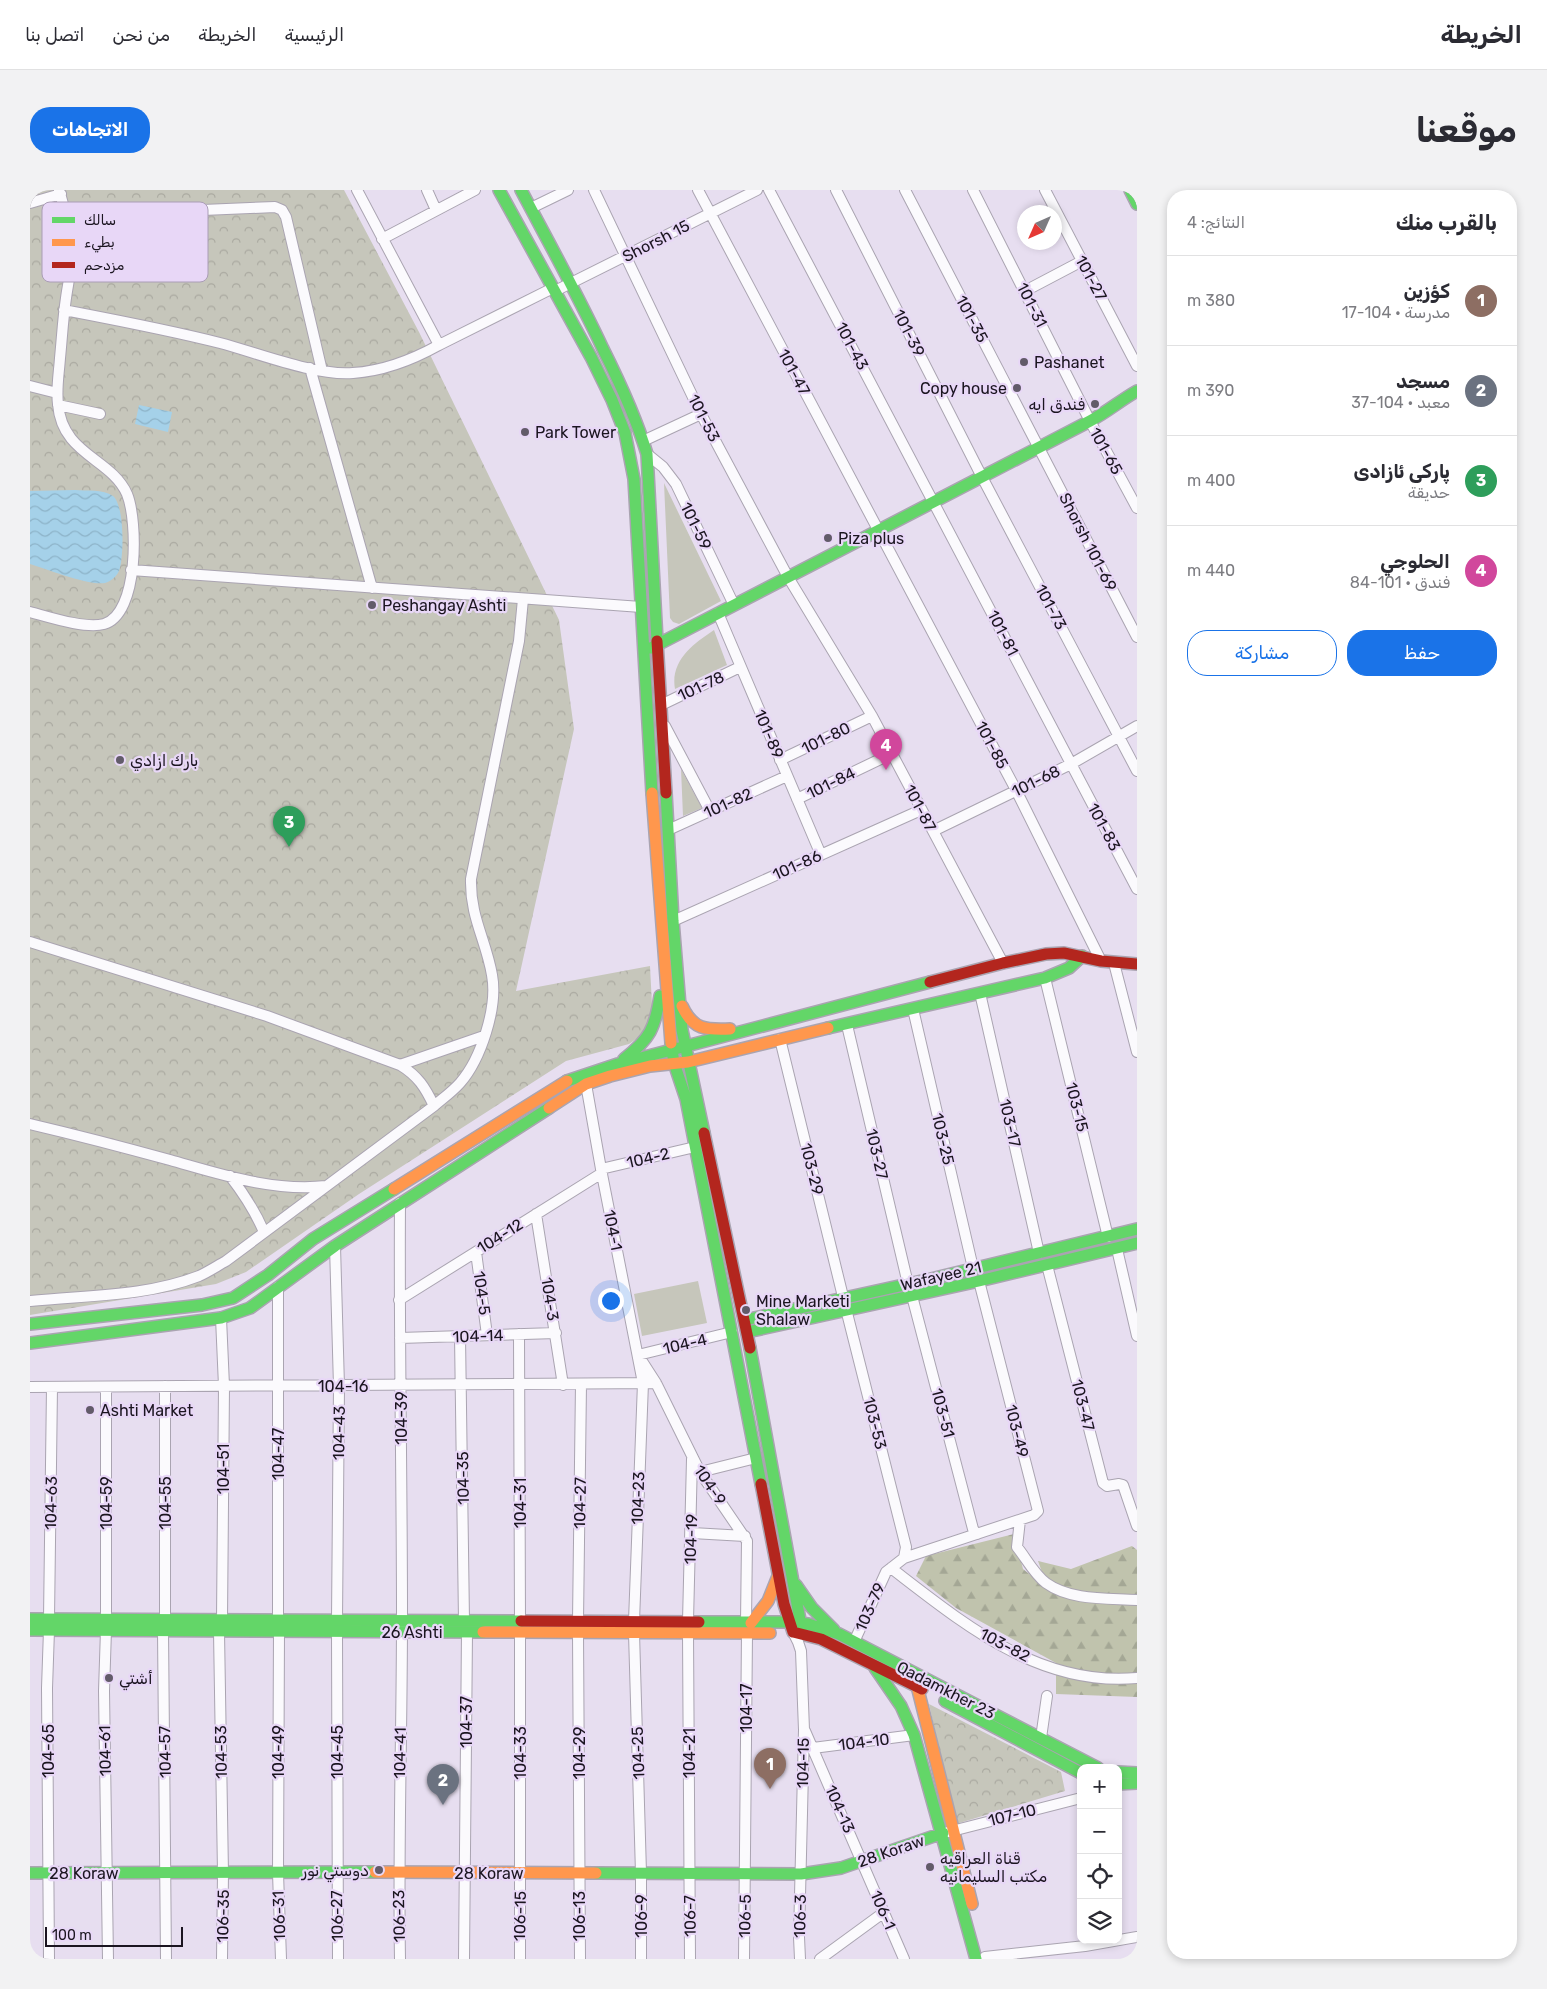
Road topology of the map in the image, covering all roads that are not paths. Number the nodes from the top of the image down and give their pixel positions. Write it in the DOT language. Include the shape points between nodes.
graph roads {
  1 [pos="357,190"];
  2 [pos="427,190"];
  3 [pos="475,190"];
  4 [pos="499,190"];
  5 [pos="521,190"];
  6 [pos="568,190"];
  7 [pos="594,190"];
  8 [pos="698,190"];
  9 [pos="756,190"];
  10 [pos="769,190"];
  11 [pos="836,190"];
  12 [pos="904,190"];
  13 [pos="973,190"];
  14 [pos="1044,190"];
  15 [pos="1130,190"];
  16 [pos="60,192"];
  17 [pos="30,203"];
  18 [pos="1137,204"];
  19 [pos="531,208"];
  20 [pos="208,210"];
  21 [pos="436,210"];
  22 [pos="710,213"];
  23 [pos="382,239"];
  24 [pos="625,256"];
  25 [pos="1082,261"];
  26 [pos="68,282"];
  27 [pos="572,283"];
  28 [pos="554,290"];
  29 [pos="1025,291"];
  30 [pos="64,310"];
  31 [pos="439,345"];
  32 [pos="1137,366"];
  33 [pos="310,368"];
  34 [pos="322,371"];
  35 [pos="30,386"];
  36 [pos="1137,391"];
  37 [pos="57,394"];
  38 [pos="1137,401"];
  39 [pos="58,404"];
  40 [pos="1115,407"];
  41 [pos="100,414"];
  42 [pos="701,414"];
  43 [pos="1090,421"];
  44 [pos="643,440"];
  45 [pos="1040,448"];
  46 [pos="646,454"];
  47 [pos="982,476"];
  48 [pos="935,502"];
  49 [pos="1137,508"];
  50 [pos="879,531"];
  51 [pos="131,570"];
  52 [pos="788,577"];
  53 [pos="372,588"];
  54 [pos="523,599"];
  55 [pos="734,605"];
  56 [pos="641,607"];
  57 [pos="30,612"];
  58 [pos="718,613"];
  59 [pos="1137,637"];
  60 [pos="658,644"];
  61 [pos="643,652"];
  62 [pos="740,667"];
  63 [pos="661,704"];
  64 [pos="872,716"];
  65 [pos="662,721"];
  66 [pos="1137,726"];
  67 [pos="1120,737"];
  68 [pos="891,754"];
  69 [pos="780,760"];
  70 [pos="1071,764"];
  71 [pos="1137,771"];
  72 [pos="787,776"];
  73 [pos="1016,790"];
  74 [pos="797,799"];
  75 [pos="921,810"];
  76 [pos="710,811"];
  77 [pos="668,830"];
  78 [pos="933,831"];
  79 [pos="821,855"];
  80 [pos="1137,889"];
  81 [pos="673,920"];
  82 [pos="30,942"];
  83 [pos="1082,956"];
  84 [pos="1101,961"];
  85 [pos="664,963"];
  86 [pos="1003,963"];
  87 [pos="1114,963"];
  88 [pos="1137,964"];
  89 [pos="1045,978"];
  90 [pos="980,993"];
  91 [pos="679,997"];
  92 [pos="913,1009"];
  93 [pos="847,1025"];
  94 [pos="756,1028"];
  95 [pos="484,1036"];
  96 [pos="780,1039"];
  97 [pos="685,1047"];
  98 [pos="672,1050"];
  99 [pos="1137,1052"];
  100 [pos="716,1055"];
  101 [pos="688,1062"];
  102 [pos="674,1063"];
  103 [pos="400,1064"];
  104 [pos="618,1064"];
  105 [pos="610,1076"];
  106 [pos="586,1084"];
  107 [pos="686,1099"];
  108 [pos="434,1106"];
  109 [pos="700,1108"];
  110 [pos="30,1124"];
  111 [pos="695,1147"];
  112 [pos="601,1171"];
  113 [pos="230,1176"];
  114 [pos="327,1186"];
  115 [pos="400,1203"];
  116 [pos="536,1214"];
  117 [pos="1137,1229"];
  118 [pos="264,1232"];
  119 [pos="1108,1237"];
  120 [pos="1137,1243"];
  121 [pos="335,1246"];
  122 [pos="1117,1249"];
  123 [pos="476,1252"];
  124 [pos="1039,1253"];
  125 [pos="1047,1265"];
  126 [pos="973,1268"];
  127 [pos="979,1281"];
  128 [pos="908,1284"];
  129 [pos="278,1287"];
  130 [pos="912,1296"];
  131 [pos="399,1300"];
  132 [pos="30,1301"];
  133 [pos="845,1304"];
  134 [pos="221,1318"];
  135 [pos="30,1324"];
  136 [pos="746,1326"];
  137 [pos="732,1332"];
  138 [pos="556,1333"];
  139 [pos="519,1334"];
  140 [pos="487,1335"];
  141 [pos="460,1336"];
  142 [pos="1137,1336"];
  143 [pos="400,1338"];
  144 [pos="30,1343"];
  145 [pos="638,1355"];
  146 [pos="642,1379"];
  147 [pos="656,1383"];
  148 [pos="563,1384"];
  149 [pos="582,1384"];
  150 [pos="401,1385"];
  151 [pos="462,1385"];
  152 [pos="520,1385"];
  153 [pos="165,1386"];
  154 [pos="224,1386"];
  155 [pos="278,1386"];
  156 [pos="339,1386"];
  157 [pos="30,1387"];
  158 [pos="52,1387"];
  159 [pos="106,1387"];
  160 [pos="692,1458"];
  161 [pos="756,1458"];
  162 [pos="696,1473"];
  163 [pos="1020,1520"];
  164 [pos="1137,1526"];
  165 [pos="975,1532"];
  166 [pos="692,1533"];
  167 [pos="745,1536"];
  168 [pos="904,1558"];
  169 [pos="889,1570"];
  170 [pos="779,1572"];
  171 [pos="792,1577"];
  172 [pos="1137,1600"];
  173 [pos="30,1619"];
  174 [pos="634,1621"];
  175 [pos="688,1621"];
  176 [pos="49,1625"];
  177 [pos="106,1625"];
  178 [pos="164,1625"];
  179 [pos="220,1626"];
  180 [pos="279,1626"];
  181 [pos="337,1626"];
  182 [pos="401,1626"];
  183 [pos="465,1626"];
  184 [pos="748,1626"];
  185 [pos="520,1627"];
  186 [pos="578,1627"];
  187 [pos="796,1628"];
  188 [pos="30,1630"];
  189 [pos="634,1633"];
  190 [pos="688,1633"];
  191 [pos="839,1634"];
  192 [pos="854,1642"];
  193 [pos="871,1663"];
  194 [pos="912,1673"];
  195 [pos="1137,1678"];
  196 [pos="918,1687"];
  197 [pos="1047,1696"];
  198 [pos="804,1730"];
  199 [pos="914,1735"];
  200 [pos="1040,1738"];
  201 [pos="813,1748"];
  202 [pos="1090,1764"];
  203 [pos="1077,1770"];
  204 [pos="1122,1772"];
  205 [pos="1137,1773"];
  206 [pos="1137,1783"];
  207 [pos="1122,1784"];
  208 [pos="1077,1799"];
  209 [pos="947,1832"];
  210 [pos="863,1861"];
  211 [pos="465,1872"];
  212 [pos="30,1873"];
  213 [pos="48,1873"];
  214 [pos="108,1873"];
  215 [pos="166,1873"];
  216 [pos="223,1873"];
  217 [pos="278,1873"];
  218 [pos="337,1873"];
  219 [pos="521,1873"];
  220 [pos="579,1873"];
  221 [pos="641,1873"];
  222 [pos="689,1873"];
  223 [pos="746,1873"];
  224 [pos="398,1874"];
  225 [pos="801,1874"];
  226 [pos="884,1914"];
  227 [pos="1137,1937"];
  228 [pos="1122,1939"];
  229 [pos="1090,1944"];
  230 [pos="982,1958"];
  231 [pos="49,1959"];
  232 [pos="108,1959"];
  233 [pos="166,1959"];
  234 [pos="222,1959"];
  235 [pos="280,1959"];
  236 [pos="338,1959"];
  237 [pos="400,1959"];
  238 [pos="464,1959"];
  239 [pos="520,1959"];
  240 [pos="580,1959"];
  241 [pos="641,1959"];
  242 [pos="690,1959"];
  243 [pos="744,1959"];
  244 [pos="800,1959"];
  245 [pos="820,1959"];
  246 [pos="904,1959"];
  1 -- 23 [label="street"];
  2 -- 21 [label="street"];
  3 -- 21 [label="street"];
  4 -- 28 [label="main road"];
  5 -- 19 [label="main road"];
  6 -- 19 [label="street"];
  7 -- 24 [label="street, 101-53"];
  8 -- 22 [label="street, 101-47"];
  9 -- 22 [label="street, Shorsh 15"];
  10 -- 48 [label="street, 101-43"];
  11 -- 47 [label="street, 101-39"];
  12 -- 45 [label="street, 101-35"];
  13 -- 29 [label="street, 101-31"];
  14 -- 25 [label="street, 101-27"];
  15 -- 18 [label="main road"];
  16 -- 17 [label="street"];
  19 -- 27 [label="main road"];
  20 -- 34 [label="street" via="276,207 282,210"];
  21 -- 23 [label="street"];
  22 -- 24 [label="street, Shorsh 15"];
  22 -- 50 [label="street, 101-47"];
  23 -- 31 [label="street"];
  24 -- 27 [label="street, Shorsh 15"];
  24 -- 42 [label="street, 101-53"];
  25 -- 29 [label="street"];
  25 -- 32 [label="street, 101-27"];
  26 -- 30 [label="street"];
  27 -- 28 [label="street, Shorsh 15"];
  27 -- 44 [label="main road"];
  28 -- 31 [label="street, Shorsh 15"];
  28 -- 56 [label="main road" via="612,400 625,433 634,479"];
  29 -- 43 [label="street, 101-31"];
  30 -- 33 [label="street, Shorsh 15" via="183,335"];
  30 -- 37 [label="street"];
  31 -- 34 [label="street, Shorsh 15" via="417,357 376,370 352,373"];
  33 -- 34 [label="street, Shorsh 15"];
  33 -- 53 [label="street"];
  35 -- 37 [label="street"];
  36 -- 40 [label="main road"];
  37 -- 39 [label="street"];
  38 -- 40 [label="main road"];
  39 -- 41 [label="street"];
  39 -- 51 [label="street" via="67,432 75,443 113,475 126,493 134,526"];
  40 -- 43 [label="main road"];
  42 -- 44 [label="street"];
  42 -- 52 [label="street, 101-53"];
  43 -- 45 [label="main road"];
  43 -- 49 [label="street, 101-65"];
  44 -- 46 [label="main road"];
  45 -- 47 [label="main road"];
  45 -- 59 [label="street, Shorsh 101-69"];
  46 -- 55 [label="street, 101-59" via="663,467 676,484"];
  46 -- 60 [label="main road"];
  47 -- 48 [label="main road"];
  47 -- 67 [label="street, 101-73"];
  48 -- 50 [label="main road"];
  48 -- 70 [label="street, 101-81"];
  50 -- 52 [label="main road"];
  50 -- 73 [label="street, 101-85"];
  51 -- 53 [label="street"];
  51 -- 57 [label="street" via="126,599 115,616 105,624 81,623"];
  52 -- 55 [label="main road"];
  52 -- 64 [label="street, 101-87"];
  53 -- 54 [label="street"];
  54 -- 56 [label="street"];
  54 -- 95 [label="street" via="519,641 471,878 474,915 493,976 491,1014"];
  55 -- 58 [label="main road"];
  56 -- 61 [label="main road"];
  58 -- 60 [label="main road"];
  58 -- 62 [label="street, 101-89"];
  60 -- 61 [label="main road"];
  60 -- 63 [label="main road"];
  61 -- 85 [label="main road"];
  62 -- 63 [label="street, 101-78"];
  62 -- 69 [label="street, 101-89"];
  63 -- 65 [label="main road"];
  64 -- 68 [label="street, 101-87"];
  64 -- 69 [label="street, 101-80"];
  65 -- 76 [label="street"];
  65 -- 77 [label="main road"];
  66 -- 67 [label="street, 101-68"];
  67 -- 70 [label="street, 101-68"];
  67 -- 71 [label="street, 101-73"];
  68 -- 74 [label="street, 101-84"];
  68 -- 75 [label="street, 101-87"];
  69 -- 72 [label="street, 101-89"];
  70 -- 73 [label="street, 101-68"];
  70 -- 80 [label="street, 101-83"];
  72 -- 74 [label="street, 101-89"];
  72 -- 76 [label="street, 101-82"];
  73 -- 78 [label="street, 101-68"];
  73 -- 84 [label="street, 101-85"];
  74 -- 79 [label="street, 101-89"];
  75 -- 78 [label="street, 101-87"];
  75 -- 79 [label="street, 101-86"];
  76 -- 77 [label="street, 101-82"];
  77 -- 81 [label="main road"];
  78 -- 86 [label="street, 101-87"];
  79 -- 81 [label="street, 101-86"];
  81 -- 91 [label="main road"];
  82 -- 103 [label="street" via="267,1016"];
  83 -- 84 [label="main road"];
  83 -- 86 [label="main road" via="1055,953"];
  83 -- 89 [label="main road" via="1069,968"];
  84 -- 87 [label="main road"];
  85 -- 98 [label="main road"];
  85 -- 104 [label="main road" via="653,1032 645,1043"];
  86 -- 94 [label="main road"];
  87 -- 88 [label="main road"];
  87 -- 99 [label="street"];
  89 -- 90 [label="main road"];
  89 -- 119 [label="street, 103-15"];
  90 -- 92 [label="main road"];
  90 -- 124 [label="street, 103-17"];
  91 -- 94 [label="main road" via="688,1018 704,1029"];
  91 -- 97 [label="main road"];
  92 -- 93 [label="main road"];
  92 -- 126 [label="street, 103-25"];
  93 -- 96 [label="main road"];
  93 -- 128 [label="street, 103-27"];
  94 -- 97 [label="main road"];
  95 -- 103 [label="street"];
  95 -- 108 [label="street" via="467,1073"];
  96 -- 100 [label="main road"];
  96 -- 133 [label="street, 103-29"];
  97 -- 98 [label="main road"];
  97 -- 101 [label="main road"];
  98 -- 102 [label="main road"];
  98 -- 104 [label="main road"];
  100 -- 101 [label="main road"];
  100 -- 109 [label="main road" via="699,1067"];
  101 -- 102 [label="main road"];
  101 -- 109 [label="main road"];
  102 -- 105 [label="main road"];
  102 -- 107 [label="main road"];
  103 -- 108 [label="street" via="421,1080"];
  104 -- 135 [label="main road" via="570,1079 313,1239 233,1298 202,1305"];
  105 -- 106 [label="main road"];
  105 -- 107 [label="main road" via="664,1075"];
  106 -- 112 [label="street, 104-1"];
  106 -- 115 [label="main road"];
  107 -- 111 [label="main road"];
  108 -- 114 [label="street"];
  109 -- 136 [label="main road"];
  110 -- 113 [label="street"];
  111 -- 112 [label="street, 104-2"];
  111 -- 137 [label="main road"];
  112 -- 116 [label="street, 104-12"];
  112 -- 145 [label="street, 104-1"];
  113 -- 114 [label="street" via="298,1188"];
  113 -- 118 [label="street" via="255,1211"];
  114 -- 118 [label="street"];
  115 -- 121 [label="main road"];
  115 -- 131 [label="street, 104-39"];
  116 -- 123 [label="street, 104-12"];
  116 -- 138 [label="street, 104-3"];
  117 -- 119 [label="main road, Wafayee 21"];
  118 -- 132 [label="street" via="226,1261 182,1282 138,1292"];
  119 -- 124 [label="main road, Wafayee 21"];
  120 -- 122 [label="main road, Wafayee 21"];
  121 -- 129 [label="main road"];
  121 -- 156 [label="street, 104-43"];
  122 -- 125 [label="main road, Wafayee 21"];
  122 -- 142 [label="street"];
  123 -- 131 [label="street, 104-12"];
  123 -- 140 [label="street, 104-5"];
  124 -- 126 [label="main road, Wafayee 21"];
  125 -- 127 [label="main road, Wafayee 21"];
  125 -- 164 [label="street, 103-47" via="1103,1483 1107,1486 1123,1485"];
  126 -- 128 [label="main road, Wafayee 21"];
  127 -- 130 [label="main road, Wafayee 21"];
  127 -- 163 [label="street, 103-49" via="1038,1511"];
  128 -- 133 [label="main road, Wafayee 21"];
  129 -- 134 [label="main road" via="250,1308"];
  129 -- 155 [label="street, 104-47"];
  130 -- 133 [label="main road, Wafayee 21"];
  130 -- 165 [label="street, 103-51"];
  131 -- 143 [label="street, 104-39"];
  133 -- 136 [label="main road, Wafayee 21"];
  133 -- 168 [label="street, 103-53" via="906,1547"];
  134 -- 144 [label="main road"];
  134 -- 154 [label="street, 104-51"];
  136 -- 171 [label="main road"];
  137 -- 145 [label="street, 104-4"];
  137 -- 161 [label="main road"];
  138 -- 139 [label="street, 104-14"];
  138 -- 148 [label="street, 104-3"];
  139 -- 140 [label="street, 104-14"];
  139 -- 152 [label="street, 104-31"];
  140 -- 141 [label="street, 104-14"];
  141 -- 143 [label="street, 104-14"];
  141 -- 151 [label="street, 104-35"];
  143 -- 150 [label="street, 104-39"];
  145 -- 146 [label="street, 104-1"];
  145 -- 147 [label="street, 104-9"];
  146 -- 147 [label="street, 104-16"];
  146 -- 149 [label="street, 104-16"];
  146 -- 174 [label="street, 104-23"];
  147 -- 160 [label="street, 104-9"];
  148 -- 149 [label="street, 104-16"];
  148 -- 152 [label="street, 104-16"];
  149 -- 186 [label="street, 104-27"];
  150 -- 151 [label="street, 104-16"];
  150 -- 156 [label="street, 104-16"];
  150 -- 182 [label="street, 104-39"];
  151 -- 152 [label="street, 104-16"];
  151 -- 183 [label="street, 104-35"];
  152 -- 185 [label="street, 104-31"];
  153 -- 154 [label="street, 104-16"];
  153 -- 159 [label="street, 104-16"];
  153 -- 178 [label="street, 104-55"];
  154 -- 155 [label="street, 104-16"];
  154 -- 179 [label="street, 104-51"];
  155 -- 156 [label="street, 104-16"];
  155 -- 180 [label="street, 104-47"];
  156 -- 181 [label="street, 104-43"];
  157 -- 158 [label="street, 104-16"];
  158 -- 159 [label="street, 104-16"];
  158 -- 176 [label="street, 104-63"];
  159 -- 177 [label="street, 104-59"];
  160 -- 162 [label="street, 104-19"];
  161 -- 162 [label="street"];
  161 -- 170 [label="main road"];
  162 -- 166 [label="street, 104-19"];
  162 -- 167 [label="street, 104-9"];
  163 -- 165 [label="street, 103-49"];
  163 -- 172 [label="street" via="1017,1546 1046,1583 1073,1595"];
  165 -- 168 [label="street, 103-49"];
  166 -- 167 [label="street"];
  166 -- 175 [label="street, 104-19"];
  167 -- 184 [label="street"];
  168 -- 169 [label="street, 103-49"];
  169 -- 192 [label="street, 103-79"];
  169 -- 195 [label="street, 103-82" via="992,1640 1055,1670 1087,1677"];
  170 -- 184 [label="main road" via="766,1605"];
  170 -- 187 [label="main road"];
  171 -- 187 [label="main road"];
  171 -- 191 [label="main road" via="812,1608"];
  173 -- 176 [label="main road, 26 Ashti"];
  174 -- 175 [label="main road, 26 Ashti"];
  174 -- 186 [label="main road, 26 Ashti"];
  175 -- 184 [label="main road, 26 Ashti"];
  176 -- 177 [label="main road, 26 Ashti"];
  176 -- 188 [label="main road, 26 Ashti"];
  176 -- 213 [label="street, 104-65"];
  177 -- 178 [label="main road, 26 Ashti"];
  177 -- 214 [label="street, 104-61" via="104,1691"];
  178 -- 179 [label="main road, 26 Ashti"];
  178 -- 215 [label="street, 104-57"];
  179 -- 180 [label="main road, 26 Ashti"];
  179 -- 216 [label="street, 104-53"];
  180 -- 181 [label="main road, 26 Ashti"];
  180 -- 217 [label="street, 104-49"];
  181 -- 182 [label="main road, 26 Ashti"];
  181 -- 218 [label="street, 104-45"];
  182 -- 183 [label="main road, 26 Ashti"];
  182 -- 224 [label="street, 104-41"];
  183 -- 185 [label="main road, 26 Ashti"];
  183 -- 211 [label="street, 104-37"];
  184 -- 187 [label="main road, 26 Ashti"];
  184 -- 190 [label="main road, 26 Ashti"];
  184 -- 223 [label="street, 104-17"];
  185 -- 186 [label="main road, 26 Ashti"];
  185 -- 219 [label="street, 104-33"];
  186 -- 189 [label="main road, 26 Ashti"];
  186 -- 220 [label="street, 104-29"];
  187 -- 191 [label="main road, Qadamkher 23"];
  187 -- 193 [label="main road, Qadamkher 23"];
  187 -- 198 [label="street, 104-15"];
  189 -- 190 [label="main road, 26 Ashti"];
  189 -- 221 [label="street, 104-25"];
  190 -- 222 [label="street, 104-21"];
  191 -- 192 [label="main road, Qadamkher 23"];
  192 -- 194 [label="main road, Qadamkher 23"];
  193 -- 196 [label="main road, Qadamkher 23"];
  193 -- 199 [label="main road" via="902,1706"];
  194 -- 196 [label="main road"];
  194 -- 200 [label="main road, Qadamkher 23"];
  196 -- 203 [label="main road, Qadamkher 23"];
  196 -- 209 [label="main road"];
  197 -- 200 [label="street"];
  198 -- 201 [label="street, 104-13"];
  198 -- 225 [label="street, 104-15"];
  199 -- 201 [label="street, 104-10"];
  199 -- 209 [label="main road"];
  200 -- 202 [label="main road, Qadamkher 23"];
  201 -- 210 [label="street, 104-13"];
  204 -- 205 [label="main road"];
  206 -- 207 [label="main road"];
  208 -- 209 [label="street, 107-10"];
  209 -- 210 [label="main road, 28 Koraw"];
  209 -- 230 [label="main road"];
  210 -- 225 [label="main road, 28 Koraw" via="842,1868"];
  210 -- 226 [label="street, 106-1"];
  211 -- 219 [label="main road, 28 Koraw"];
  211 -- 224 [label="main road, 28 Koraw"];
  211 -- 238 [label="street, 104-37"];
  212 -- 213 [label="main road, 28 Koraw"];
  213 -- 214 [label="main road, 28 Koraw"];
  213 -- 231 [label="street, 104-65"];
  214 -- 215 [label="main road, 28 Koraw"];
  214 -- 232 [label="street, 104-61"];
  215 -- 216 [label="main road, 28 Koraw"];
  215 -- 233 [label="street, 104-57"];
  216 -- 217 [label="main road, 28 Koraw"];
  216 -- 234 [label="street, 106-35"];
  217 -- 218 [label="main road, 28 Koraw"];
  217 -- 235 [label="street, 106-31"];
  218 -- 224 [label="main road, 28 Koraw"];
  218 -- 236 [label="street, 106-27"];
  219 -- 220 [label="main road, 28 Koraw"];
  219 -- 239 [label="street, 106-15"];
  220 -- 221 [label="main road, 28 Koraw"];
  220 -- 240 [label="street, 106-13"];
  221 -- 222 [label="main road, 28 Koraw"];
  221 -- 241 [label="street, 106-9"];
  222 -- 223 [label="main road, 28 Koraw"];
  222 -- 242 [label="street, 106-7"];
  223 -- 225 [label="main road, 28 Koraw"];
  223 -- 243 [label="street, 106-5"];
  224 -- 237 [label="street, 106-23"];
  225 -- 244 [label="street, 106-3"];
  226 -- 245 [label="street"];
  226 -- 246 [label="street, 106-1"];
  227 -- 228 [label="street"];
  229 -- 230 [label="street"];
}
